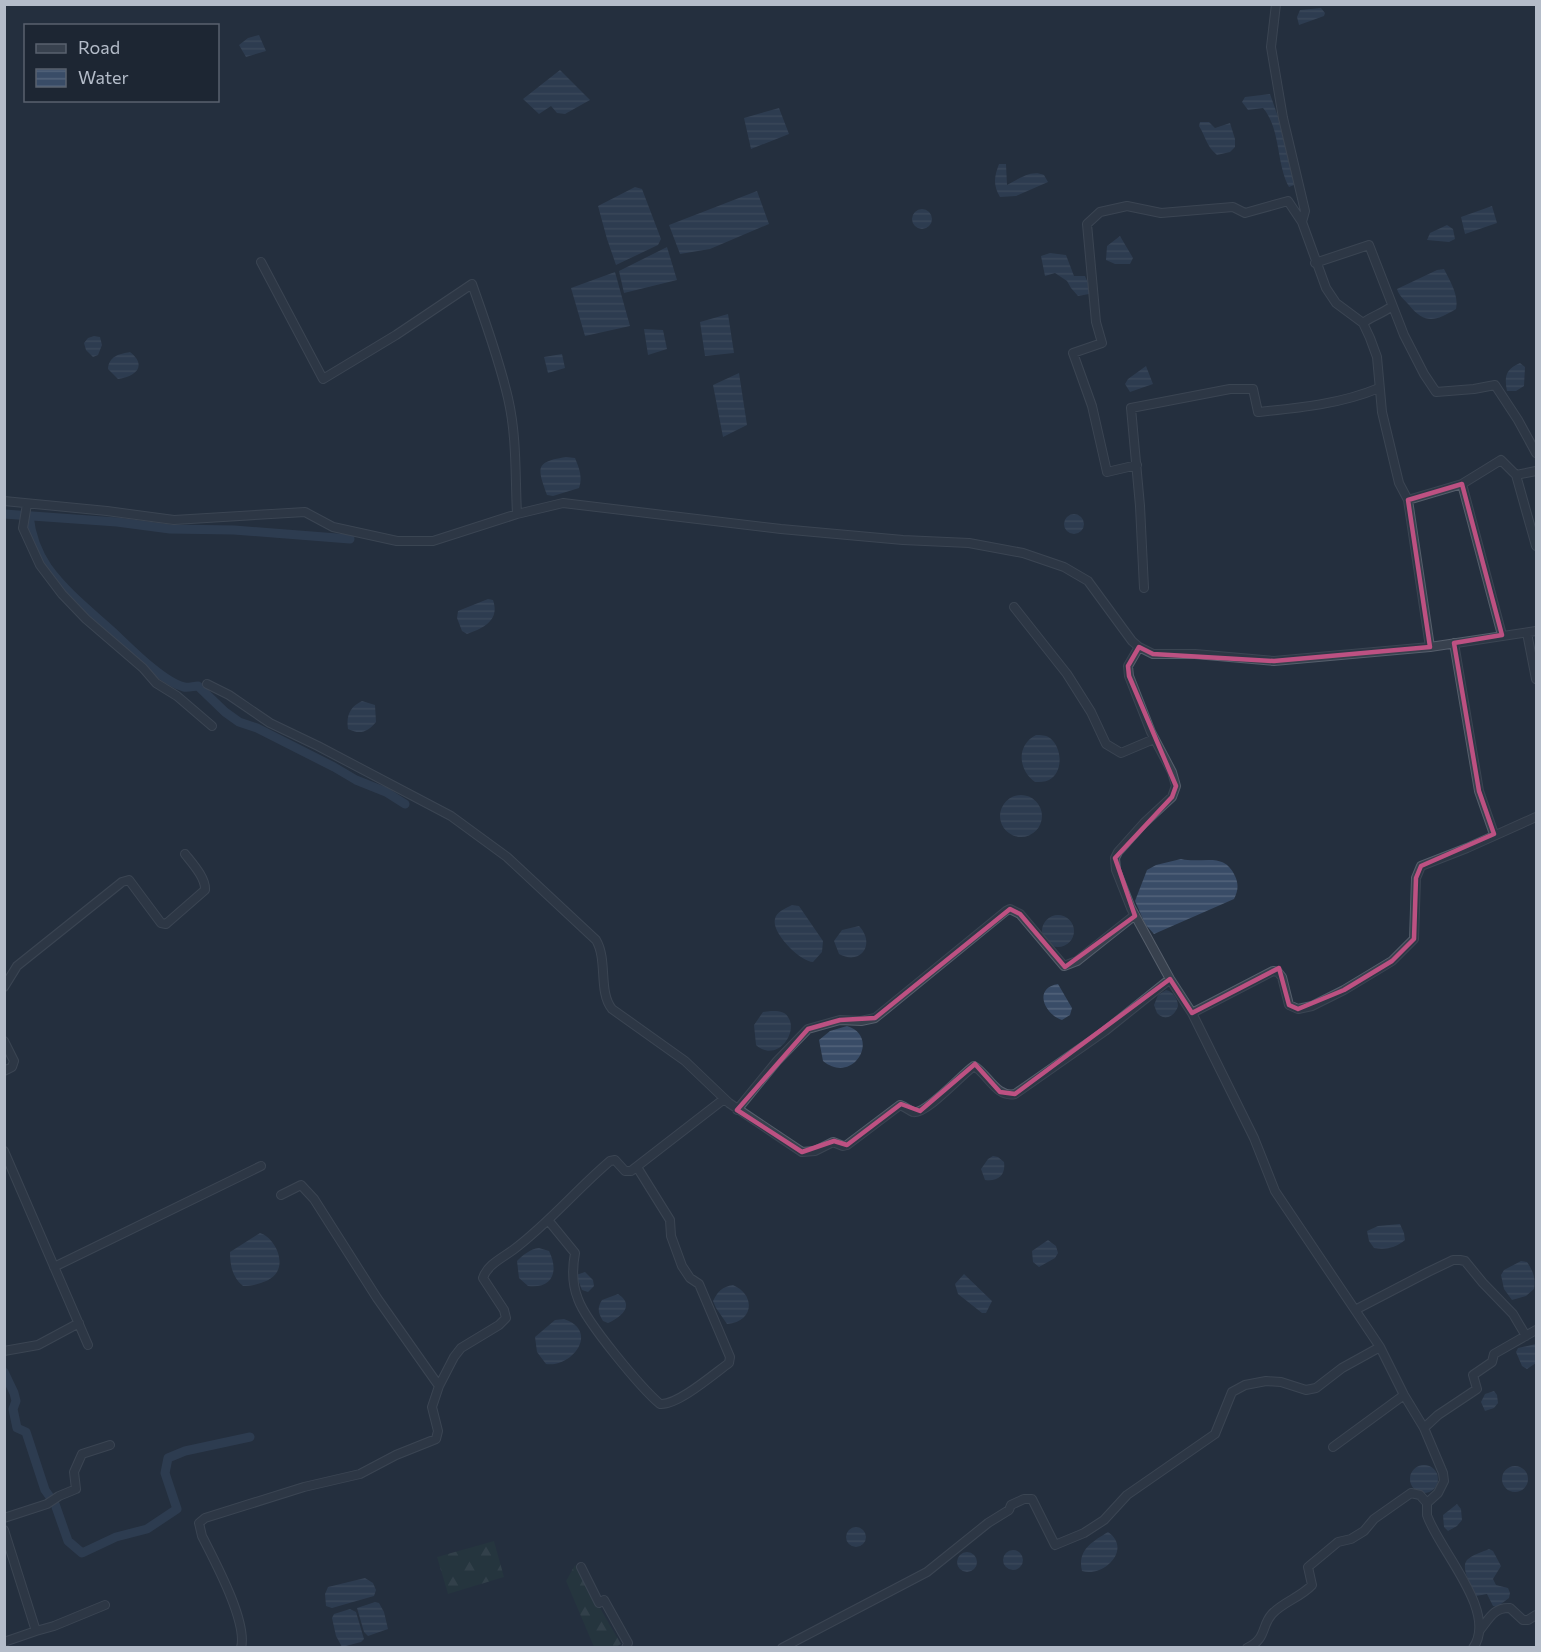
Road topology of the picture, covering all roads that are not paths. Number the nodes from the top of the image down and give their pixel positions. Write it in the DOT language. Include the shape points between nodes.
graph roads {
  1 [pos="1275,4"];
  2 [pos="1302,222"];
  3 [pos="261,262"];
  4 [pos="1315,263"];
  5 [pos="1392,306"];
  6 [pos="1363,323"];
  7 [pos="1379,388"];
  8 [pos="1536,453"];
  9 [pos="1137,465"];
  10 [pos="1536,471"];
  11 [pos="1516,475"];
  12 [pos="1462,484"];
  13 [pos="1408,500"];
  14 [pos="4,501"];
  15 [pos="27,504"];
  16 [pos="517,514"];
  17 [pos="1536,546"];
  18 [pos="1143,588"];
  19 [pos="1014,607"];
  20 [pos="1536,631"];
  21 [pos="1527,633"];
  22 [pos="1502,635"];
  23 [pos="1454,643"];
  24 [pos="1431,647"];
  25 [pos="1137,651"];
  26 [pos="1536,679"];
  27 [pos="207,684"];
  28 [pos="212,726"];
  29 [pos="1154,739"];
  30 [pos="1536,817"];
  31 [pos="1494,834"];
  32 [pos="185,854"];
  33 [pos="1135,915"];
  34 [pos="1170,979"];
  35 [pos="4,987"];
  36 [pos="1192,1012"];
  37 [pos="4,1041"];
  38 [pos="4,1071"];
  39 [pos="724,1099"];
  40 [pos="737,1110"];
  41 [pos="4,1151"];
  42 [pos="261,1166"];
  43 [pos="637,1167"];
  44 [pos="281,1195"];
  45 [pos="548,1220"];
  46 [pos="54,1267"];
  47 [pos="1354,1310"];
  48 [pos="79,1323"];
  49 [pos="1536,1330"];
  50 [pos="1526,1336"];
  51 [pos="88,1345"];
  52 [pos="1380,1347"];
  53 [pos="4,1351"];
  54 [pos="439,1386"];
  55 [pos="1404,1395"];
  56 [pos="1424,1428"];
  57 [pos="110,1445"];
  58 [pos="1333,1447"];
  59 [pos="1427,1503"];
  60 [pos="4,1518"];
  61 [pos="4,1530"];
  62 [pos="581,1567"];
  63 [pos="105,1605"];
  64 [pos="1536,1615"];
  65 [pos="36,1631"];
  66 [pos="1479,1632"];
  67 [pos="4,1642"];
  68 [pos="241,1647"];
  69 [pos="626,1647"];
  70 [pos="782,1647"];
  71 [pos="1247,1647"];
  72 [pos="1473,1647"];
  1 -- 2 [label="street" via="1271,47 1305,212"];
  2 -- 4 [label="street"];
  2 -- 9 [label="street" via="1288,201 1245,213 1233,207 1161,213 1127,206 1100,212 1087,224 1096,322 1102,343 1073,352 1092,405 1107,472"];
  3 -- 16 [label="street" via="323,379 472,284 508,399 516,459"];
  4 -- 5 [label="street" via="1369,244"];
  4 -- 6 [label="street" via="1336,303"];
  5 -- 6 [label="street"];
  5 -- 8 [label="street" via="1436,392 1495,385"];
  6 -- 7 [label="street" via="1377,357"];
  7 -- 9 [label="street" via="1318,406 1258,412 1253,389 1230,388 1131,408"];
  7 -- 13 [label="street" via="1399,483"];
  9 -- 18 [label="street"];
  10 -- 11 [label="street"];
  11 -- 12 [label="street" via="1502,460"];
  11 -- 17 [label="street"];
  12 -- 13 [label="street"];
  12 -- 22 [label="street"];
  13 -- 24 [label="street"];
  14 -- 15 [label="street"];
  15 -- 16 [label="street" via="174,520 305,512 333,527 397,541 432,541"];
  15 -- 28 [label="street" via="23,528 40,565 62,594 156,683"];
  16 -- 25 [label="street" via="562,503 780,529 969,543 1023,553 1064,567 1088,581"];
  19 -- 29 [label="street" via="1067,674 1106,744 1121,753"];
  20 -- 21 [label="street"];
  21 -- 22 [label="street"];
  21 -- 26 [label="street"];
  22 -- 23 [label="street"];
  23 -- 24 [label="street"];
  23 -- 31 [label="street" via="1479,791"];
  24 -- 25 [label="street" via="1274,661"];
  25 -- 29 [label="street" via="1128,666 1129,676"];
  27 -- 39 [label="street" via="270,723 451,816 507,857 596,940 602,953 606,999 612,1009 685,1061"];
  29 -- 33 [label="street" via="1176,786 1172,797 1115,858 1120,882"];
  30 -- 31 [label="street"];
  31 -- 36 [label="street" via="1421,866 1416,878 1414,939 1392,961 1344,990 1298,1009 1288,1005 1282,977 1273,971"];
  32 -- 35 [label="street" via="203,879 205,890 166,924 161,923 129,880 122,882 17,966"];
  33 -- 34 [label="street"];
  33 -- 40 [label="street" via="1064,966 1020,914 1010,909 875,1018 840,1020 808,1029"];
  34 -- 36 [label="street"];
  34 -- 40 [label="street" via="1105,1031 1015,1094 1000,1092 974,1066 929,1106 914,1112 900,1105 847,1145 833,1142 806,1152"];
  36 -- 47 [label="street" via="1254,1138 1275,1191"];
  37 -- 38 [label="street" via="14,1061"];
  39 -- 40 [label="street"];
  39 -- 43 [label="street"];
  41 -- 46 [label="street"];
  42 -- 46 [label="street"];
  43 -- 45 [label="street" via="625,1171 615,1160 610,1161"];
  43 -- 45 [label="street" via="670,1220 671,1236 682,1266 699,1284 730,1357 729,1363 681,1397 660,1404 591,1321 574,1288 575,1253"];
  44 -- 54 [label="street" via="301,1185 314,1199 371,1290"];
  45 -- 54 [label="street" via="483,1275 506,1318 461,1348"];
  46 -- 48 [label="street"];
  47 -- 50 [label="street" via="1460,1260 1513,1314"];
  47 -- 52 [label="street"];
  48 -- 51 [label="street"];
  48 -- 53 [label="street" via="38,1345"];
  49 -- 50 [label="street"];
  50 -- 56 [label="street" via="1494,1354 1492,1362 1473,1375 1477,1389"];
  52 -- 55 [label="street"];
  52 -- 70 [label="street" via="1316,1388 1306,1390 1266,1381 1245,1384 1232,1392 1215,1434 1127,1495 1104,1520 1084,1533 1055,1545 1032,1499 1024,1499 1011,1504 1009,1510 927,1572"];
  54 -- 68 [label="street" via="432,1407 438,1433 433,1441 360,1474 304,1487 199,1523 236,1610"];
  55 -- 56 [label="street"];
  55 -- 58 [label="street"];
  56 -- 59 [label="street" via="1444,1481"];
  57 -- 60 [label="street" via="82,1454 74,1472 76,1489 47,1504"];
  59 -- 66 [label="street" via="1430,1522 1468,1592"];
  59 -- 71 [label="street" via="1420,1495 1411,1493 1374,1519 1364,1531 1329,1549 1308,1567 1312,1585 1273,1612 1262,1636"];
  61 -- 65 [label="street"];
  62 -- 69 [label="street" via="599,1603 604,1600 628,1643"];
  63 -- 65 [label="street"];
  64 -- 66 [label="street" via="1526,1621 1510,1608 1502,1608 1492,1614"];
  65 -- 67 [label="street"];
  66 -- 72 [label="street"];
}
